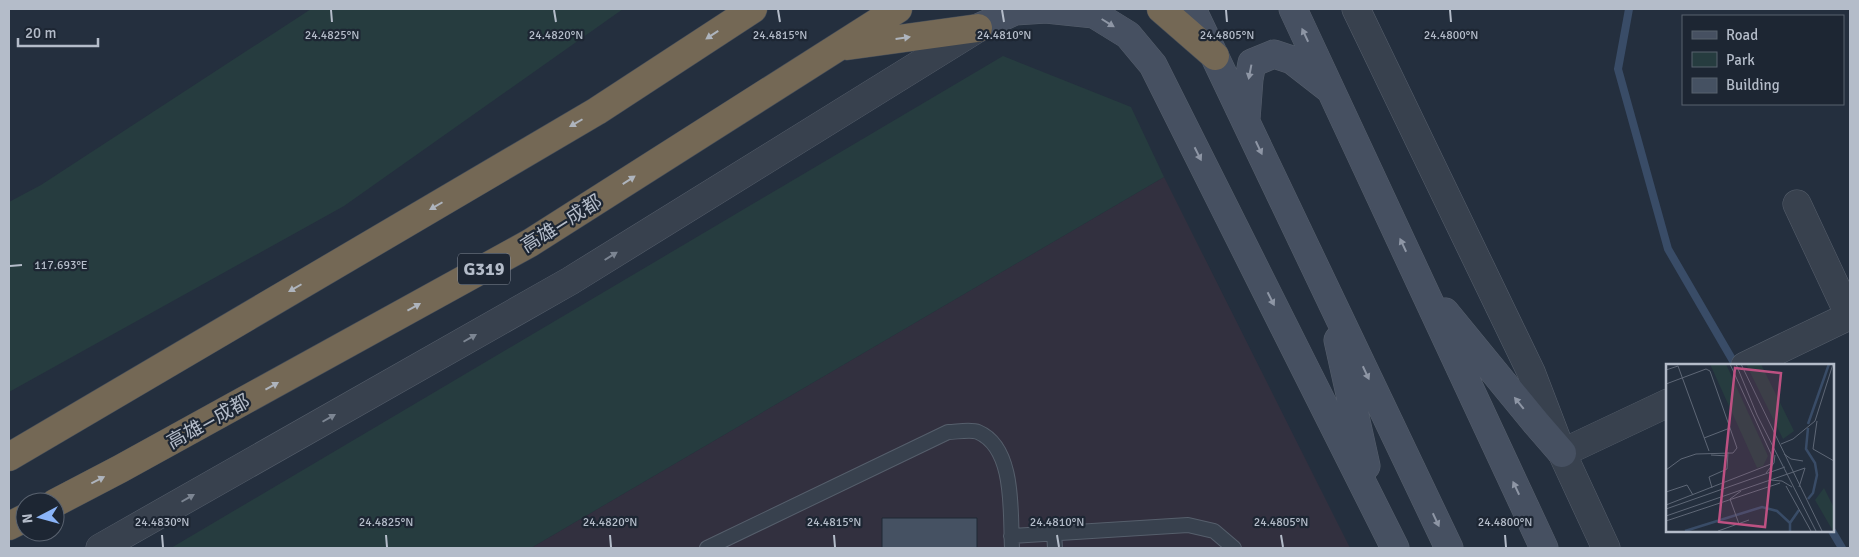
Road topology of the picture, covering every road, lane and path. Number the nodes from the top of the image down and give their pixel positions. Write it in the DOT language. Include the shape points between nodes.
graph roads {
  1 [pos="753,9"];
  2 [pos="898,9"];
  3 [pos="1161,9"];
  4 [pos="1192,9"];
  5 [pos="1294,9"];
  6 [pos="1356,9"];
  7 [pos="978,28"];
  8 [pos="838,47"];
  9 [pos="1215,56"];
  10 [pos="1331,90"];
  11 [pos="1246,121"];
  12 [pos="1797,204"];
  13 [pos="1419,280"];
  14 [pos="1329,295"];
  15 [pos="1850,316"];
  16 [pos="1749,364"];
  17 [pos="1666,404"];
  18 [pos="1562,453"];
  19 [pos="9,457"];
  20 [pos="65,498"];
  21 [pos="1374,504"];
  22 [pos="1054,534"];
  23 [pos="1011,542"];
  24 [pos="726,544"];
  25 [pos="100,548"];
  26 [pos="707,548"];
  27 [pos="1055,548"];
  28 [pos="1234,548"];
  29 [pos="1395,548"];
  30 [pos="1449,548"];
  31 [pos="1544,548"];
  32 [pos="1606,548"];
  1 -- 19 [label="highway, one-way" via="597,111"];
  2 -- 8 [label="highway, 高雄—成都 / G319"];
  3 -- 9 [label="highway"];
  4 -- 9 [label="street"];
  10 -- 5 [label="street, one-way"];
  6 -- 18 [label="street" via="1531,372"];
  8 -- 7 [label="highway, one-way"];
  7 -- 21 [label="street, one-way" via="1015,11 1046,9 1094,14 1128,35 1153,65"];
  25 -- 7 [label="street, one-way" via="570,281"];
  20 -- 8 [label="highway, 高雄—成都 / G319, one-way" via="530,243"];
  9 -- 11 [label="street"];
  10 -- 11 [label="street, one-way" via="1292,60 1274,54 1252,63"];
  13 -- 10 [label="street, one-way"];
  11 -- 14 [label="street, one-way"];
  12 -- 15 [label="street"];
  18 -- 13 [label="street, one-way"];
  31 -- 13 [label="street, one-way"];
  14 -- 21 [label="street"];
  14 -- 30 [label="street, one-way"];
  15 -- 16 [label="street"];
  17 -- 18 [label="street"];
  18 -- 32 [label="street"];
  21 -- 29 [label="street"];
  22 -- 23 [label="lane"];
  22 -- 27 [label="lane"];
  22 -- 28 [label="lane" via="1188,525 1214,531"];
  23 -- 24 [label="lane" via="1008,473 996,445 978,432 948,432"];
  24 -- 26 [label="lane"];
}
